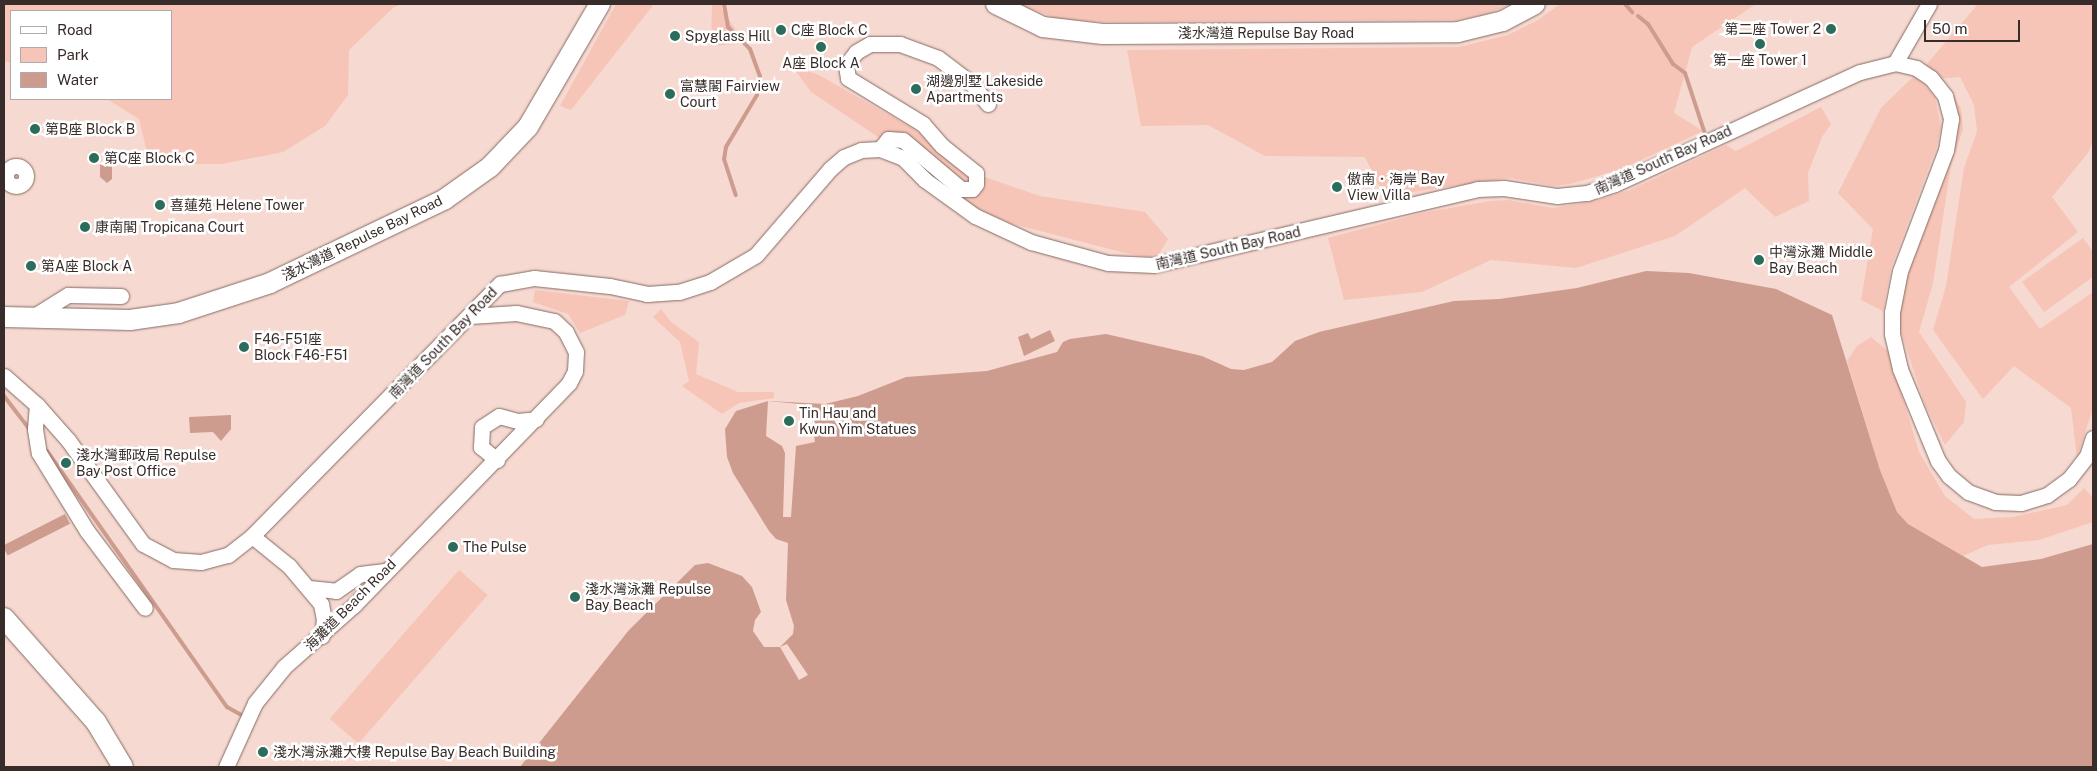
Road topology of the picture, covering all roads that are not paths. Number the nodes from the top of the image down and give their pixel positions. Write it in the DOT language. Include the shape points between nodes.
graph roads {
  1 [pos="600,4"];
  2 [pos="996,4"];
  3 [pos="1535,4"];
  4 [pos="1930,4"];
  5 [pos="1895,64"];
  6 [pos="988,104"];
  7 [pos="880,149"];
  8 [pos="121,296"];
  9 [pos="34,316"];
  10 [pos="470,316"];
  11 [pos="4,317"];
  12 [pos="4,330"];
  13 [pos="4,376"];
  14 [pos="36,410"];
  15 [pos="536,419"];
  16 [pos="2093,438"];
  17 [pos="497,460"];
  18 [pos="252,536"];
  19 [pos="385,571"];
  20 [pos="309,588"];
  21 [pos="144,608"];
  22 [pos="4,618"];
  23 [pos="322,636"];
  24 [pos="122,767"];
  25 [pos="226,767"];
  1 -- 9 [label="main road, 淺水灣道 Repulse Bay Road" via="553,89 520,137 490,167 445,199 270,283 196,308 135,320"];
  2 -- 3 [label="main road, 淺水灣道 Repulse Bay Road" via="1024,20 1050,29 1123,34 1458,32 1503,21"];
  4 -- 5 [label="street"];
  5 -- 7 [label="street, 南灣道 South Bay Road" via="1860,72 1615,184 1588,193 1557,196 1504,188 1477,189 1154,265 1108,263 1002,230 949,199 903,158"];
  5 -- 16 [label="street, 南灣道 South Bay Road" via="1916,68 1931,78 1945,96 1951,119 1946,150 1900,271 1892,317 1894,347 1902,375 1938,461 1949,476 1968,492 1995,502 2021,503 2047,495 2069,480 2087,456"];
  6 -- 7 [label="street" via="971,83 938,58 900,44 870,44 856,52 846,65 848,78 923,124 942,146 976,173 976,184 966,190 961,189 903,140 888,139"];
  7 -- 10 [label="street, 南灣道 South Bay Road" via="861,150 844,157 756,255 710,282 679,292 647,294 610,286 517,279 500,284"];
  8 -- 9 [label="street" via="68,295"];
  9 -- 11 [label="main road, 淺水灣道 Repulse Bay Road"];
  9 -- 12 [label="main road, 淺水灣道 Repulse Bay Road"];
  10 -- 15 [label="street, 海灘道 Beach Road" via="538,315 554,321 566,332 576,352 575,371 569,384"];
  10 -- 18 [label="street, 南灣道 South Bay Road"];
  13 -- 14 [label="street, 南灣道 South Bay Road"];
  14 -- 18 [label="street, 南灣道 South Bay Road" via="68,440 132,533 157,554 184,562 201,562 228,555"];
  14 -- 21 [label="street" via="39,453 87,532"];
  15 -- 17 [label="street, 海灘道 Beach Road"];
  15 -- 17 [label="street" via="518,421 499,416 482,427 481,447"];
  17 -- 19 [label="street, 海灘道 Beach Road"];
  18 -- 20 [label="street" via="278,556"];
  19 -- 20 [label="street" via="360,574 336,591 327,593"];
  19 -- 23 [label="street, 海灘道 Beach Road"];
  20 -- 23 [label="street" via="323,612"];
  22 -- 24 [label="main road" via="96,722"];
  23 -- 25 [label="street, 海灘道 Beach Road" via="284,667 255,703"];
}
